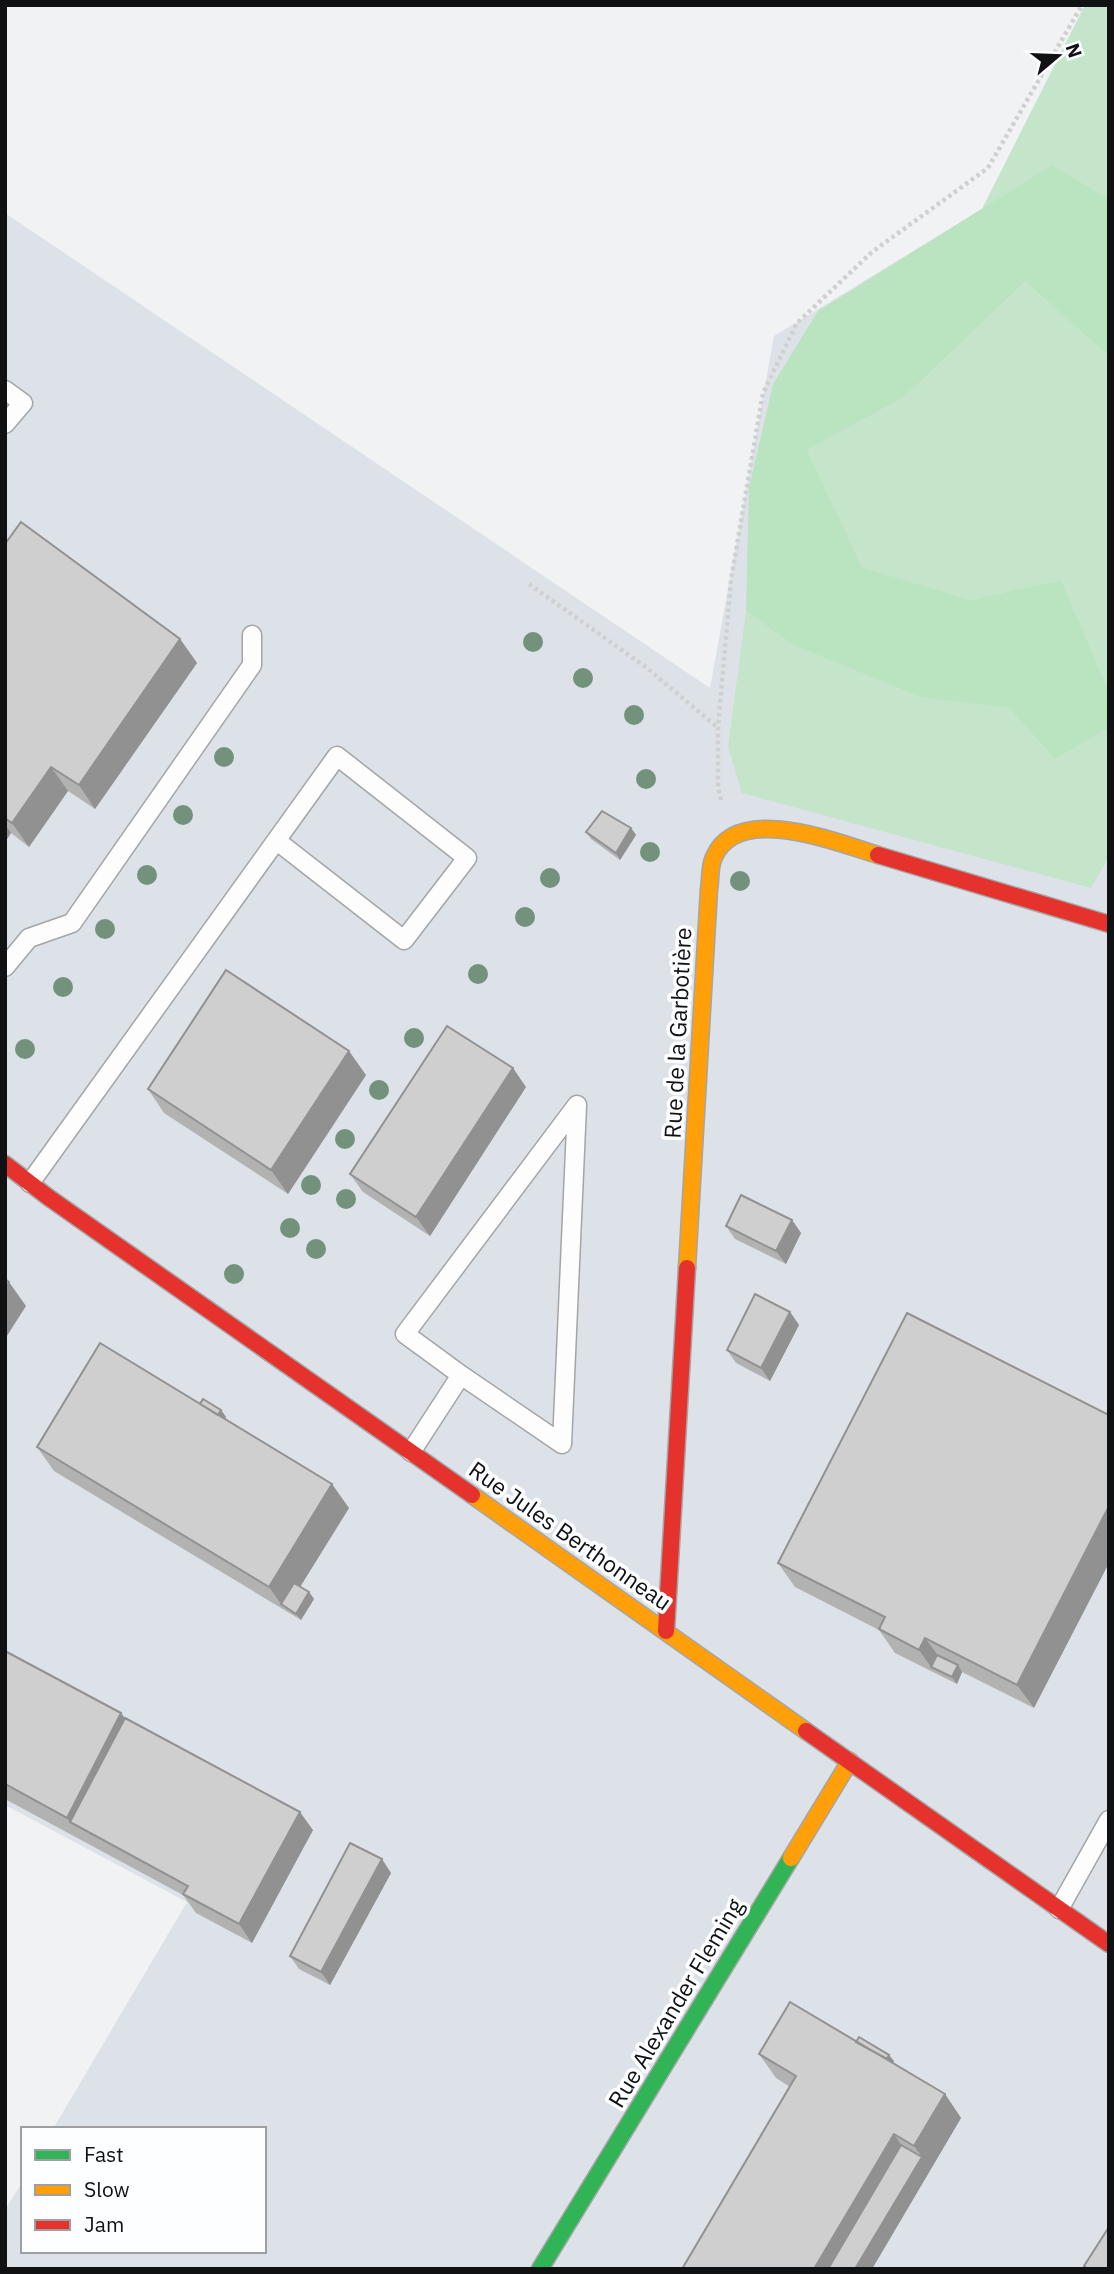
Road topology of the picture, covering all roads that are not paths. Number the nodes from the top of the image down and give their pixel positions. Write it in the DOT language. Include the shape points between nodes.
graph roads {
  1 [pos="5,390"];
  2 [pos="5,424"];
  3 [pos="252,635"];
  4 [pos="276,841"];
  5 [pos="1107,919"];
  6 [pos="5,967"];
  7 [pos="5,1164"];
  8 [pos="30,1183"];
  9 [pos="461,1375"];
  10 [pos="411,1452"];
  11 [pos="666,1631"];
  12 [pos="850,1761"];
  13 [pos="1109,1820"];
  14 [pos="1059,1909"];
  15 [pos="1109,1944"];
  16 [pos="540,2269"];
  1 -- 2 [label="lane" via="23,403"];
  3 -- 6 [label="lane" via="252,665 72,923 29,937"];
  4 -- 4 [label="lane" via="337,756 467,858 404,940"];
  4 -- 8 [label="lane"];
  5 -- 11 [label="street, Rue de la Garbotière" via="808,834 767,827 732,835 714,857"];
  7 -- 8 [label="street, Rue Jules Berthonneau"];
  8 -- 10 [label="street, Rue Jules Berthonneau"];
  9 -- 9 [label="lane" via="405,1335 577,1105 562,1444"];
  9 -- 10 [label="lane"];
  10 -- 11 [label="street, Rue Jules Berthonneau"];
  11 -- 12 [label="street, Rue Jules Berthonneau"];
  12 -- 14 [label="street, Rue Jules Berthonneau"];
  12 -- 16 [label="street, Rue Alexander Fleming"];
  13 -- 14 [label="lane"];
  14 -- 15 [label="street, Rue Jules Berthonneau"];
}
